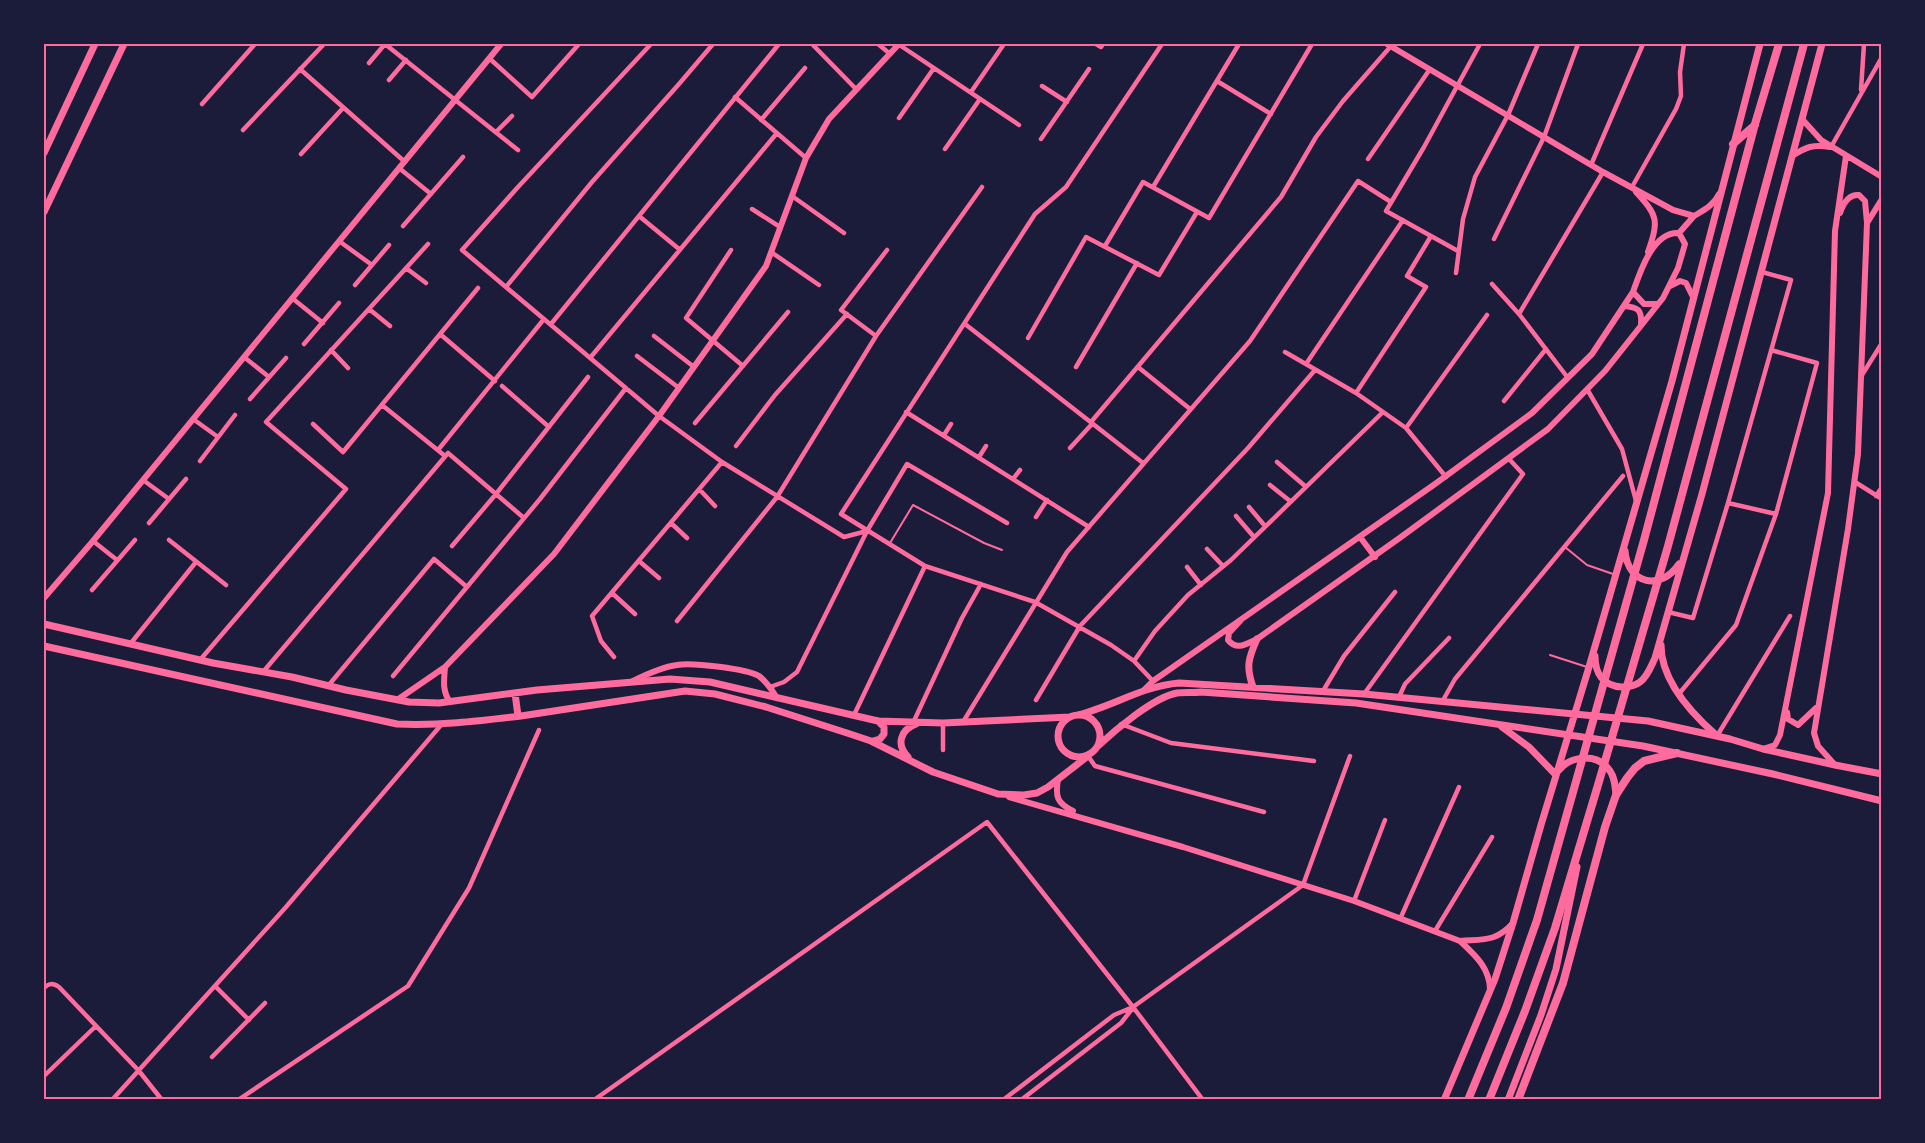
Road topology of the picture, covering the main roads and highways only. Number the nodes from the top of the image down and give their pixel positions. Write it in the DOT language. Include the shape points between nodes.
graph roads {
  1 [pos="95,44"];
  2 [pos="124,44"];
  3 [pos="1760,44"];
  4 [pos="1779,44"];
  5 [pos="1804,44"];
  6 [pos="1822,44"];
  7 [pos="1755,124"];
  8 [pos="1733,144"];
  9 [pos="44,153"];
  10 [pos="44,212"];
  11 [pos="1625,543"];
  12 [pos="1682,558"];
  13 [pos="44,624"];
  14 [pos="1661,637"];
  15 [pos="1257,639"];
  16 [pos="1596,644"];
  17 [pos="44,646"];
  18 [pos="1253,687"];
  19 [pos="515,693"];
  20 [pos="1413,699"];
  21 [pos="1411,711"];
  22 [pos="1575,714"];
  23 [pos="518,716"];
  24 [pos="1074,716"];
  25 [pos="878,721"];
  26 [pos="922,723"];
  27 [pos="1500,726"];
  28 [pos="1568,736"];
  29 [pos="1730,739"];
  30 [pos="871,741"];
  31 [pos="1098,746"];
  32 [pos="1677,753"];
  33 [pos="1088,756"];
  34 [pos="933,772"];
  35 [pos="1881,774"];
  36 [pos="1556,775"];
  37 [pos="1616,795"];
  38 [pos="1881,801"];
  39 [pos="1582,837"];
  40 [pos="1444,1100"];
  41 [pos="1468,1100"];
  42 [pos="1490,1100"];
  43 [pos="1508,1100"];
  44 [pos="1518,1100"];
  1 -- 9 [label="main road"];
  2 -- 10 [label="main road"];
  3 -- 8 [label="main road"];
  4 -- 7 [label="highway"];
  5 -- 39 [label="highway" via="1668,546"];
  6 -- 12 [label="main road"];
  7 -- 8 [label="highway"];
  7 -- 41 [label="highway" via="1537,920"];
  8 -- 11 [label="main road"];
  11 -- 12 [label="main road" via="1629,568 1647,581 1664,579"];
  11 -- 16 [label="main road"];
  12 -- 14 [label="main road"];
  13 -- 19 [label="main road" via="396,701 424,704"];
  14 -- 16 [label="main road" via="1646,675 1629,687 1609,684 1599,676 1595,666"];
  14 -- 29 [label="main road" via="1661,655 1678,695 1695,717 1718,736"];
  15 -- 18 [label="main road" via="1249,657 1248,673"];
  16 -- 22 [label="main road"];
  17 -- 23 [label="main road" via="397,724 441,725"];
  18 -- 20 [label="main road"];
  18 -- 24 [label="main road" via="1179,683 1157,686"];
  19 -- 23 [label="main road"];
  19 -- 25 [label="main road" via="690,679"];
  20 -- 21 [label="main road"];
  20 -- 22 [label="main road"];
  21 -- 27 [label="main road"];
  21 -- 31 [label="main road" via="1176,693 1121,724"];
  22 -- 28 [label="main road"];
  22 -- 29 [label="main road" via="1648,721"];
  23 -- 30 [label="main road" via="698,691 766,707"];
  24 -- 26 [label="main road"];
  24 -- 31 [label="main road" via="1095,722 1100,734"];
  24 -- 33 [label="main road" via="1064,720 1058,732 1060,745 1069,755"];
  25 -- 26 [label="main road"];
  25 -- 30 [label="main road" via="884,734 880,740"];
  26 -- 34 [label="main road" via="906,730 902,748 907,756"];
  27 -- 28 [label="main road"];
  27 -- 36 [label="main road" via="1529,747"];
  28 -- 32 [label="main road"];
  28 -- 36 [label="main road"];
  29 -- 35 [label="main road"];
  30 -- 34 [label="main road"];
  31 -- 33 [label="main road"];
  32 -- 37 [label="highway" via="1644,761 1626,778"];
  32 -- 38 [label="main road"];
  33 -- 34 [label="main road" via="1037,793 1024,795 998,794"];
  36 -- 37 [label="main road" via="1571,760 1598,761 1613,776"];
  36 -- 40 [label="main road" via="1490,991"];
  37 -- 44 [label="highway" via="1563,982"];
  39 -- 42 [label="highway" via="1555,928"];
  39 -- 43 [label="main road" via="1556,969"];
}
